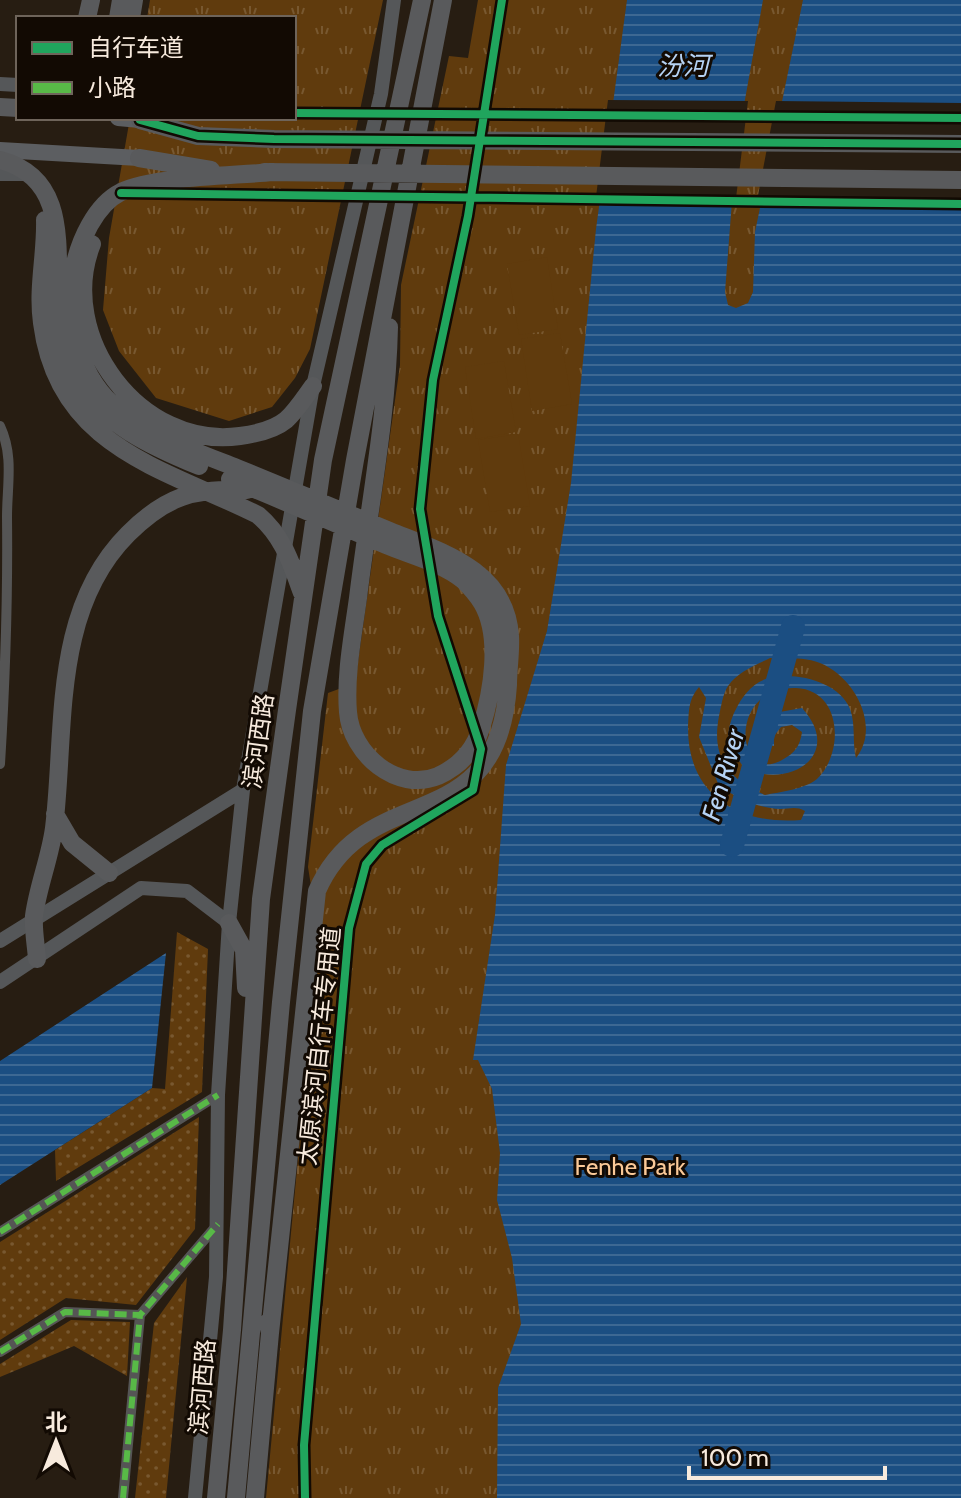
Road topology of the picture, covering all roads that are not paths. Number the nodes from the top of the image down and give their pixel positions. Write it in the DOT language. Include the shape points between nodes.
graph roads {
  1 [pos="394,0"];
  2 [pos="413,0"];
  3 [pos="422,0"];
  4 [pos="443,0"];
  5 [pos="457,0"];
  6 [pos="410,61"];
  7 [pos="429,65"];
  8 [pos="155,120"];
  9 [pos="961,144"];
  10 [pos="0,150"];
  11 [pos="139,158"];
  12 [pos="0,160"];
  13 [pos="273,172"];
  14 [pos="0,174"];
  15 [pos="34,174"];
  16 [pos="961,180"];
  17 [pos="121,193"];
  18 [pos="390,272"];
  19 [pos="313,386"];
  20 [pos="0,426"];
  21 [pos="257,490"];
  22 [pos="284,545"];
  23 [pos="303,596"];
  24 [pos="0,764"];
  25 [pos="243,790"];
  26 [pos="55,813"];
  27 [pos="109,873"];
  28 [pos="34,919"];
  29 [pos="229,923"];
  30 [pos="0,941"];
  31 [pos="37,959"];
  32 [pos="0,982"];
  33 [pos="251,1052"];
  34 [pos="218,1095"];
  35 [pos="290,1134"];
  36 [pos="263,1202"];
  37 [pos="218,1224"];
  38 [pos="0,1232"];
  39 [pos="257,1270"];
  40 [pos="140,1315"];
  41 [pos="270,1333"];
  42 [pos="0,1352"];
  43 [pos="123,1498"];
  44 [pos="195,1498"];
  45 [pos="216,1498"];
  46 [pos="236,1498"];
  47 [pos="255,1498"];
  1 -- 19 [label="street" via="381,94"];
  2 -- 6 [label="highway"];
  3 -- 6 [label="highway, 滨河西路"];
  4 -- 7 [label="highway, 滨河西路"];
  5 -- 7 [label="highway"];
  6 -- 23 [label="highway, 滨河西路" via="334,404"];
  7 -- 18 [label="highway, 滨河西路"];
  8 -- 9 [label="highway" via="274,139"];
  10 -- 11 [label="main road"];
  11 -- 13 [label="highway" via="196,169"];
  12 -- 15 [label="highway"];
  13 -- 16 [label="highway"];
  13 -- 17 [label="highway" via="149,185"];
  14 -- 15 [label="street"];
  15 -- 21 [label="highway" via="47,195 58,242 59,337 75,379 106,417 145,444"];
  15 -- 22 [label="highway" via="46,221 40,288 48,356 87,424 147,464 258,515"];
  17 -- 19 [label="highway" via="90,249 82,296 101,362 122,390 149,415 217,439 257,433 285,421"];
  17 -- 35 [label="highway" via="104,206 77,254 71,282 76,342 89,374 111,403 140,425 185,447 460,559 484,577 507,614 507,699 496,746 483,770 448,795 351,842 334,859 317,891"];
  18 -- 21 [label="highway" via="388,380 362,567 350,660 348,714 376,765 410,780 451,770 477,742 483,721 492,640 484,606 450,572"];
  18 -- 36 [label="highway, 滨河西路" via="312,711"];
  19 -- 22 [label="street"];
  20 -- 24 [label="street" via="11,468"];
  21 -- 26 [label="highway" via="180,496 151,511 94,577 67,666"];
  22 -- 23 [label="highway"];
  22 -- 25 [label="street"];
  23 -- 33 [label="highway, 滨河西路" via="261,899"];
  25 -- 27 [label="street"];
  25 -- 29 [label="street"];
  26 -- 27 [label="highway" via="72,843"];
  26 -- 28 [label="highway"];
  27 -- 28 [label="street"];
  28 -- 30 [label="street"];
  28 -- 31 [label="highway"];
  29 -- 31 [label="street" via="187,891 141,888"];
  29 -- 33 [label="highway" via="244,950"];
  29 -- 34 [label="street"];
  31 -- 32 [label="street"];
  33 -- 45 [label="highway, 滨河西路"];
  34 -- 37 [label="street"];
  34 -- 38 [label="street"];
  35 -- 36 [label="highway"];
  35 -- 41 [label="highway"];
  36 -- 39 [label="highway, 滨河西路"];
  37 -- 40 [label="street"];
  37 -- 44 [label="street"];
  39 -- 41 [label="highway"];
  39 -- 46 [label="highway, 滨河西路"];
  40 -- 42 [label="street" via="65,1312"];
  40 -- 43 [label="street"];
  41 -- 47 [label="highway"];
}
